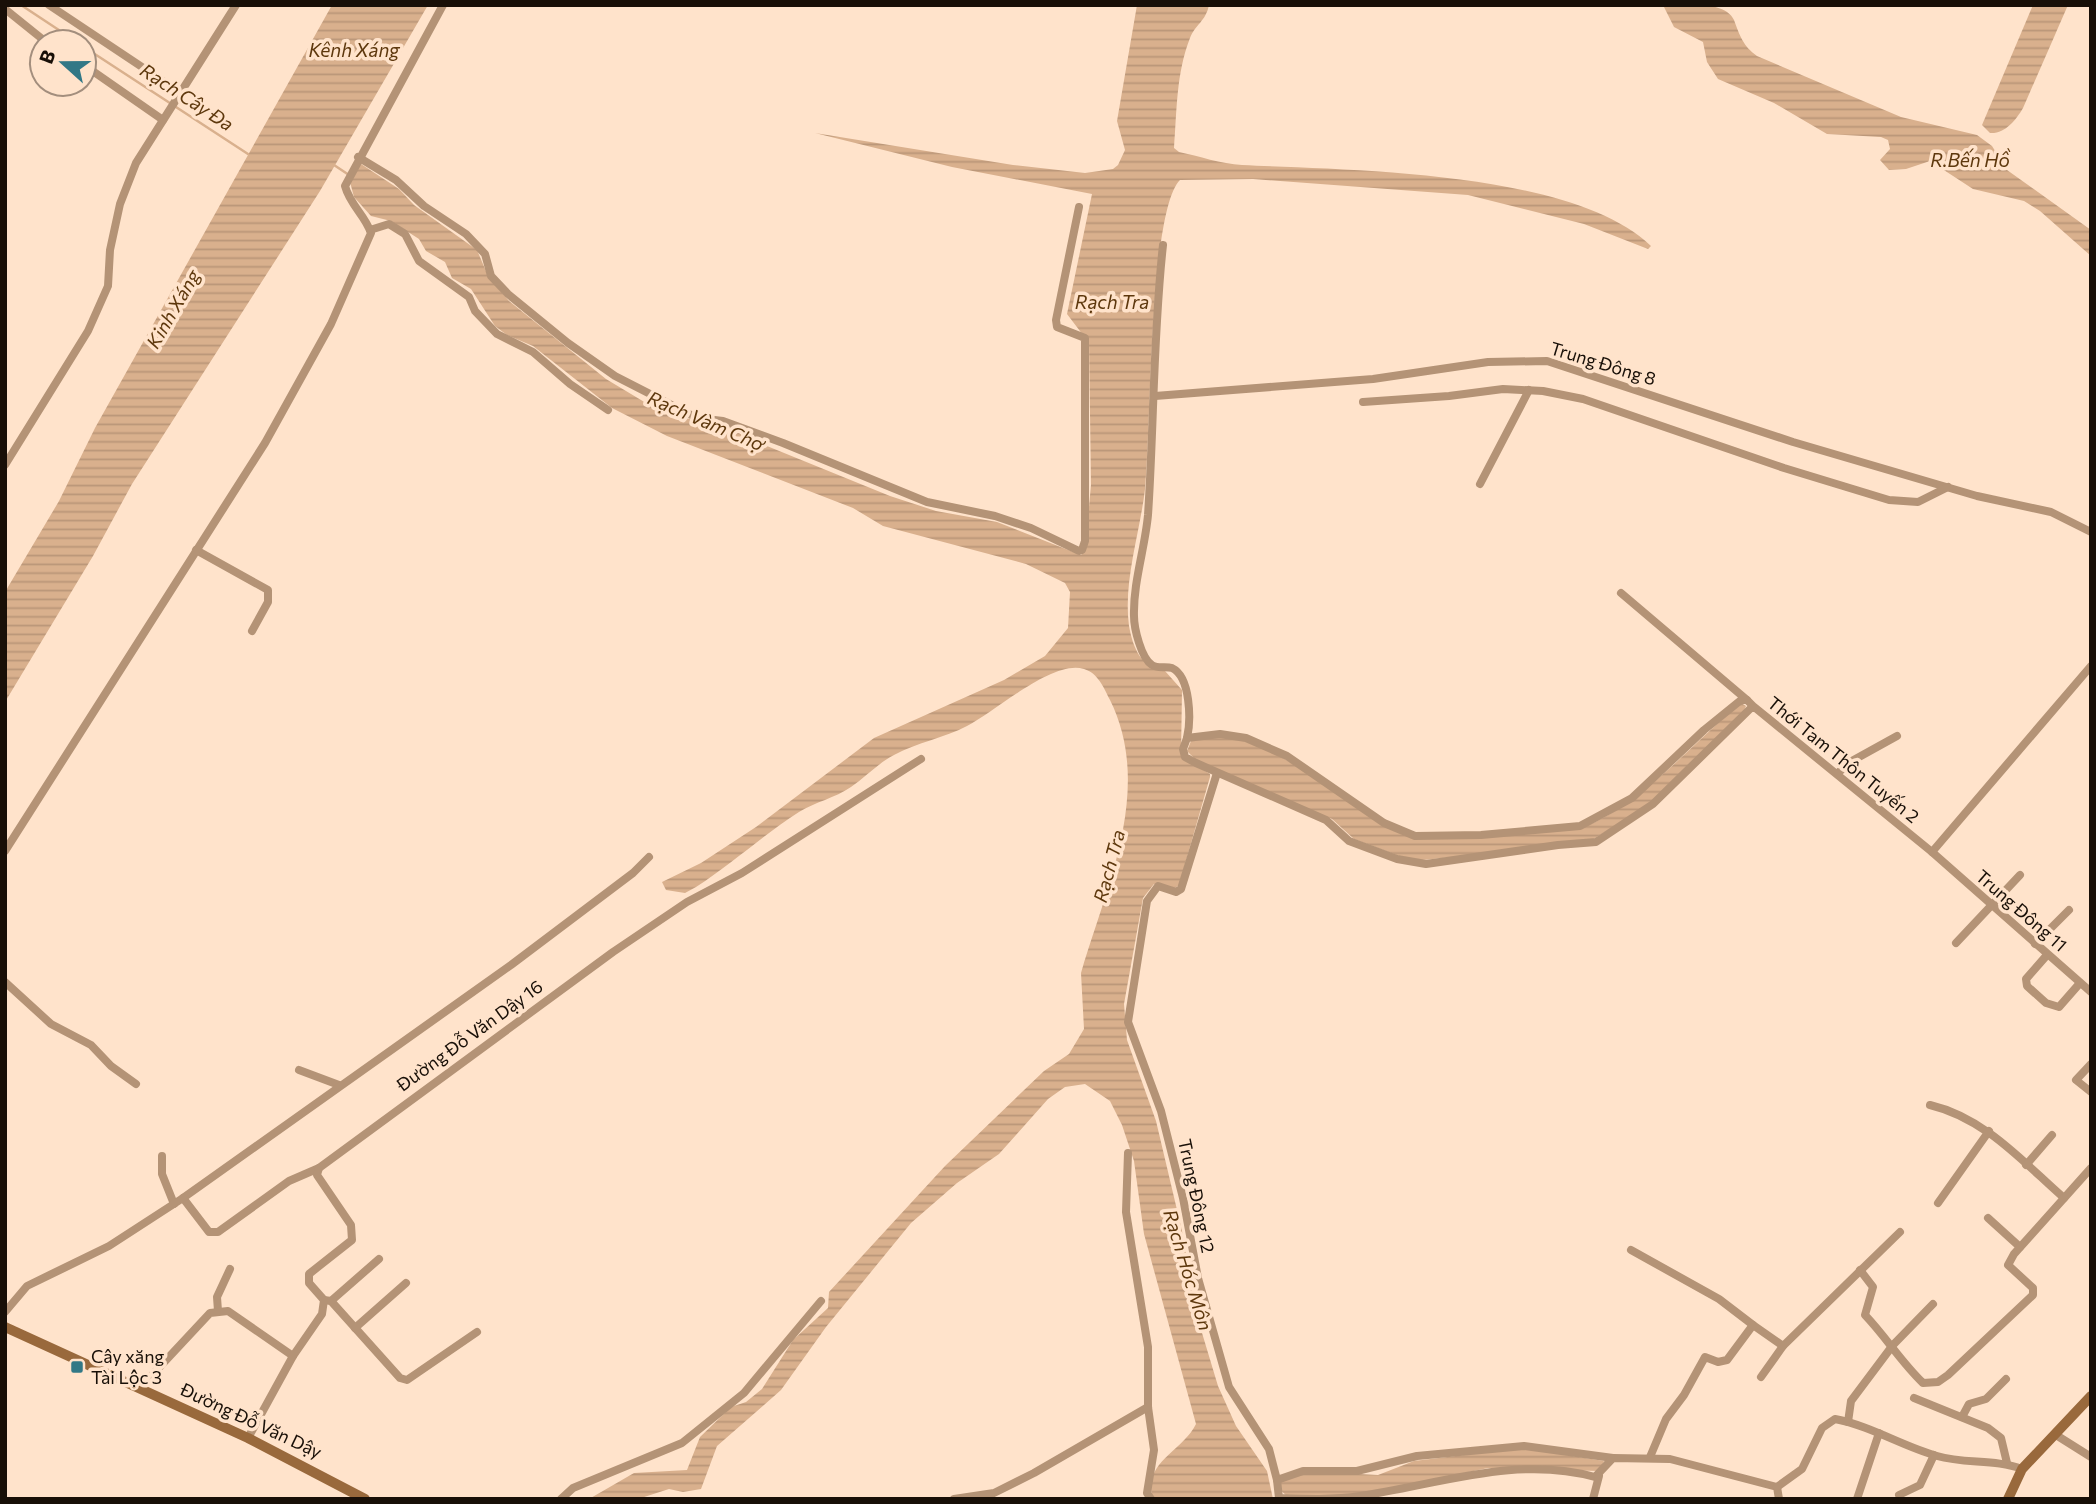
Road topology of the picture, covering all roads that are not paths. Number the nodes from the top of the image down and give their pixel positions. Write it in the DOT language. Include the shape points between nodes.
graph roads {
  1 [pos="49,5"];
  2 [pos="236,5"];
  3 [pos="443,5"];
  4 [pos="5,9"];
  5 [pos="29,28"];
  6 [pos="98,75"];
  7 [pos="179,96"];
  8 [pos="163,120"];
  9 [pos="358,157"];
  10 [pos="1079,207"];
  11 [pos="370,230"];
  12 [pos="1163,245"];
  13 [pos="1529,390"];
  14 [pos="1156,396"];
  15 [pos="1363,402"];
  16 [pos="608,410"];
  17 [pos="5,465"];
  18 [pos="1480,484"];
  19 [pos="1948,488"];
  20 [pos="2091,532"];
  21 [pos="196,550"];
  22 [pos="1621,593"];
  23 [pos="252,631"];
  24 [pos="2091,666"];
  25 [pos="1750,703"];
  26 [pos="1897,736"];
  27 [pos="1187,737"];
  28 [pos="921,759"];
  29 [pos="1217,773"];
  30 [pos="1838,773"];
  31 [pos="5,851"];
  32 [pos="1931,852"];
  33 [pos="649,858"];
  34 [pos="2020,875"];
  35 [pos="1990,904"];
  36 [pos="2069,910"];
  37 [pos="1955,943"];
  38 [pos="2035,944"];
  39 [pos="2048,955"];
  40 [pos="5,982"];
  41 [pos="2080,983"];
  42 [pos="2091,992"];
  43 [pos="2091,1064"];
  44 [pos="299,1070"];
  45 [pos="136,1084"];
  46 [pos="339,1085"];
  47 [pos="2091,1092"];
  48 [pos="1930,1105"];
  49 [pos="1989,1131"];
  50 [pos="2052,1135"];
  51 [pos="1128,1153"];
  52 [pos="162,1156"];
  53 [pos="2026,1165"];
  54 [pos="319,1168"];
  55 [pos="2091,1168"];
  56 [pos="183,1198"];
  57 [pos="2064,1198"];
  58 [pos="1938,1203"];
  59 [pos="174,1204"];
  60 [pos="1988,1218"];
  61 [pos="1900,1232"];
  62 [pos="2020,1247"];
  63 [pos="1631,1250"];
  64 [pos="379,1259"];
  65 [pos="230,1269"];
  66 [pos="1860,1270"];
  67 [pos="405,1283"];
  68 [pos="328,1300"];
  69 [pos="821,1301"];
  70 [pos="1933,1304"];
  71 [pos="5,1311"];
  72 [pos="218,1311"];
  73 [pos="1753,1325"];
  74 [pos="5,1327"];
  75 [pos="355,1328"];
  76 [pos="477,1332"];
  77 [pos="1893,1345"];
  78 [pos="1783,1346"];
  79 [pos="293,1356"];
  80 [pos="1761,1377"];
  81 [pos="2006,1379"];
  82 [pos="140,1388"];
  83 [pos="2091,1396"];
  84 [pos="1914,1398"];
  85 [pos="1148,1407"];
  86 [pos="1962,1417"];
  87 [pos="1848,1422"];
  88 [pos="1880,1433"];
  89 [pos="2056,1435"];
  90 [pos="248,1438"];
  91 [pos="1934,1455"];
  92 [pos="1650,1457"];
  93 [pos="2091,1457"];
  94 [pos="1613,1458"];
  95 [pos="2007,1463"];
  96 [pos="2022,1469"];
  97 [pos="1600,1476"];
  98 [pos="1277,1480"];
  99 [pos="1777,1486"];
  100 [pos="1899,1494"];
  101 [pos="1594,1498"];
  102 [pos="365,1499"];
  103 [pos="561,1499"];
  104 [pos="954,1499"];
  105 [pos="1151,1499"];
  106 [pos="1779,1499"];
  107 [pos="1857,1499"];
  108 [pos="2008,1499"];
  1 -- 7 [label="street"];
  2 -- 7 [label="street"];
  3 -- 9 [label="street"];
  4 -- 5 [label="street"];
  6 -- 8 [label="street"];
  7 -- 8 [label="street"];
  8 -- 17 [label="street" via="136,163 120,204 108,286 88,331"];
  9 -- 10 [label="street" via="466,234 485,254 491,276 508,294 615,376 698,418 723,421 783,443 927,502 1031,528 1079,551 1084,541 1087,486 1085,338 1057,327 1056,320"];
  9 -- 11 [label="street" via="345,186"];
  11 -- 16 [label="street" via="389,224 405,234 419,261 469,297 475,311 497,334 533,352"];
  11 -- 21 [label="street" via="365,254 331,324 265,443"];
  12 -- 14 [label="street" via="1154,328"];
  13 -- 15 [label="street"];
  13 -- 18 [label="street"];
  13 -- 19 [label="street" via="1583,399 1889,500 1918,502"];
  14 -- 19 [label="street, Trung Đông 8" via="1373,379 1488,362 1547,361"];
  14 -- 27 [label="street" via="1134,616 1150,663 1179,673 1188,695"];
  19 -- 20 [label="street, Trung Đông 8" via="2051,512"];
  21 -- 23 [label="street" via="268,590 268,602"];
  21 -- 31 [label="street"];
  22 -- 25 [label="street"];
  24 -- 32 [label="street"];
  25 -- 27 [label="street" via="1741,700 1632,798 1580,826 1481,835 1415,836 1384,822 1287,756 1246,738 1220,734"];
  25 -- 29 [label="street, Thới Tam Thôn Tuyến 2" via="1653,804 1596,842 1426,864 1397,859 1349,841 1326,820"];
  25 -- 30 [label="street, Thới Tam Thôn Tuyến 2"];
  26 -- 30 [label="street"];
  27 -- 29 [label="street, Thới Tam Thôn Tuyến 2" via="1185,757"];
  28 -- 54 [label="street, Đường Đỗ Văn Dậy 16" via="613,952"];
  29 -- 98 [label="street, Trung Đông 12" via="1181,889 1176,892 1158,886 1147,901 1128,1022 1161,1111 1198,1278 1229,1387 1269,1449"];
  30 -- 32 [label="street, Thới Tam Thôn Tuyến 2"];
  32 -- 35 [label="street, Trung Đông 11"];
  33 -- 46 [label="street" via="511,965"];
  34 -- 35 [label="street"];
  35 -- 37 [label="street"];
  35 -- 38 [label="street, Trung Đông 11"];
  36 -- 38 [label="street"];
  38 -- 39 [label="street, Trung Đông 11"];
  39 -- 41 [label="street, Trung Đông 11"];
  39 -- 41 [label="street" via="2026,979 2026,986 2046,1003 2059,1007"];
  40 -- 45 [label="street" via="51,1024 91,1045"];
  41 -- 42 [label="street, Trung Đông 11"];
  43 -- 47 [label="street" via="2076,1080"];
  44 -- 46 [label="street"];
  46 -- 56 [label="street"];
  48 -- 49 [label="street" via="1950,1109"];
  49 -- 53 [label="street"];
  49 -- 58 [label="street"];
  50 -- 53 [label="street"];
  51 -- 85 [label="street" via="1126,1212 1148,1347"];
  52 -- 59 [label="street" via="162,1174"];
  53 -- 57 [label="street"];
  54 -- 56 [label="street, Đường Đỗ Văn Dậy 16" via="289,1181 218,1232 202,1226"];
  54 -- 68 [label="street" via="317,1175 354,1233 352,1240 309,1274 309,1283"];
  55 -- 57 [label="street"];
  56 -- 59 [label="street"];
  57 -- 62 [label="street"];
  59 -- 71 [label="street" via="109,1246 27,1286"];
  60 -- 62 [label="street"];
  61 -- 66 [label="street"];
  62 -- 77 [label="street" via="2008,1265 2033,1288 2033,1295 1948,1376 1938,1382 1923,1382 1906,1367"];
  63 -- 73 [label="street" via="1719,1299"];
  64 -- 68 [label="street"];
  65 -- 72 [label="street" via="217,1297"];
  66 -- 77 [label="street" via="1873,1287 1865,1315"];
  66 -- 78 [label="street"];
  67 -- 75 [label="street"];
  68 -- 75 [label="street"];
  68 -- 79 [label="street"];
  69 -- 103 [label="street" via="744,1393 682,1443 573,1488"];
  70 -- 77 [label="street"];
  72 -- 79 [label="street" via="228,1311"];
  72 -- 82 [label="street"];
  73 -- 78 [label="street"];
  73 -- 92 [label="street" via="1727,1360 1705,1357 1666,1419"];
  74 -- 82 [label="main road, Đường Đỗ Văn Dậy"];
  75 -- 76 [label="street" via="400,1378 407,1380"];
  77 -- 87 [label="street" via="1851,1401"];
  78 -- 80 [label="street"];
  79 -- 90 [label="street"];
  81 -- 86 [label="street" via="1986,1399 1969,1404"];
  82 -- 90 [label="main road, Đường Đỗ Văn Dậy"];
  83 -- 89 [label="main road"];
  84 -- 86 [label="street"];
  85 -- 104 [label="street" via="994,1493"];
  85 -- 105 [label="street" via="1154,1450 1147,1493"];
  86 -- 95 [label="street" via="2001,1438"];
  87 -- 88 [label="street"];
  87 -- 99 [label="street" via="1830,1420 1802,1469"];
  88 -- 91 [label="street"];
  88 -- 107 [label="street"];
  89 -- 93 [label="street"];
  89 -- 96 [label="main road"];
  90 -- 102 [label="main road, Đường Đỗ Văn Dậy"];
  91 -- 95 [label="street" via="1976,1464"];
  91 -- 100 [label="street" via="1920,1485"];
  92 -- 94 [label="street"];
  92 -- 99 [label="street"];
  94 -- 97 [label="street"];
  94 -- 98 [label="street" via="1524,1446 1418,1456 1357,1471 1303,1471"];
  95 -- 96 [label="street"];
  96 -- 108 [label="main road"];
  97 -- 98 [label="street" via="1505,1471 1359,1496 1305,1499 1279,1498"];
  97 -- 101 [label="street"];
  99 -- 106 [label="street"];
}
